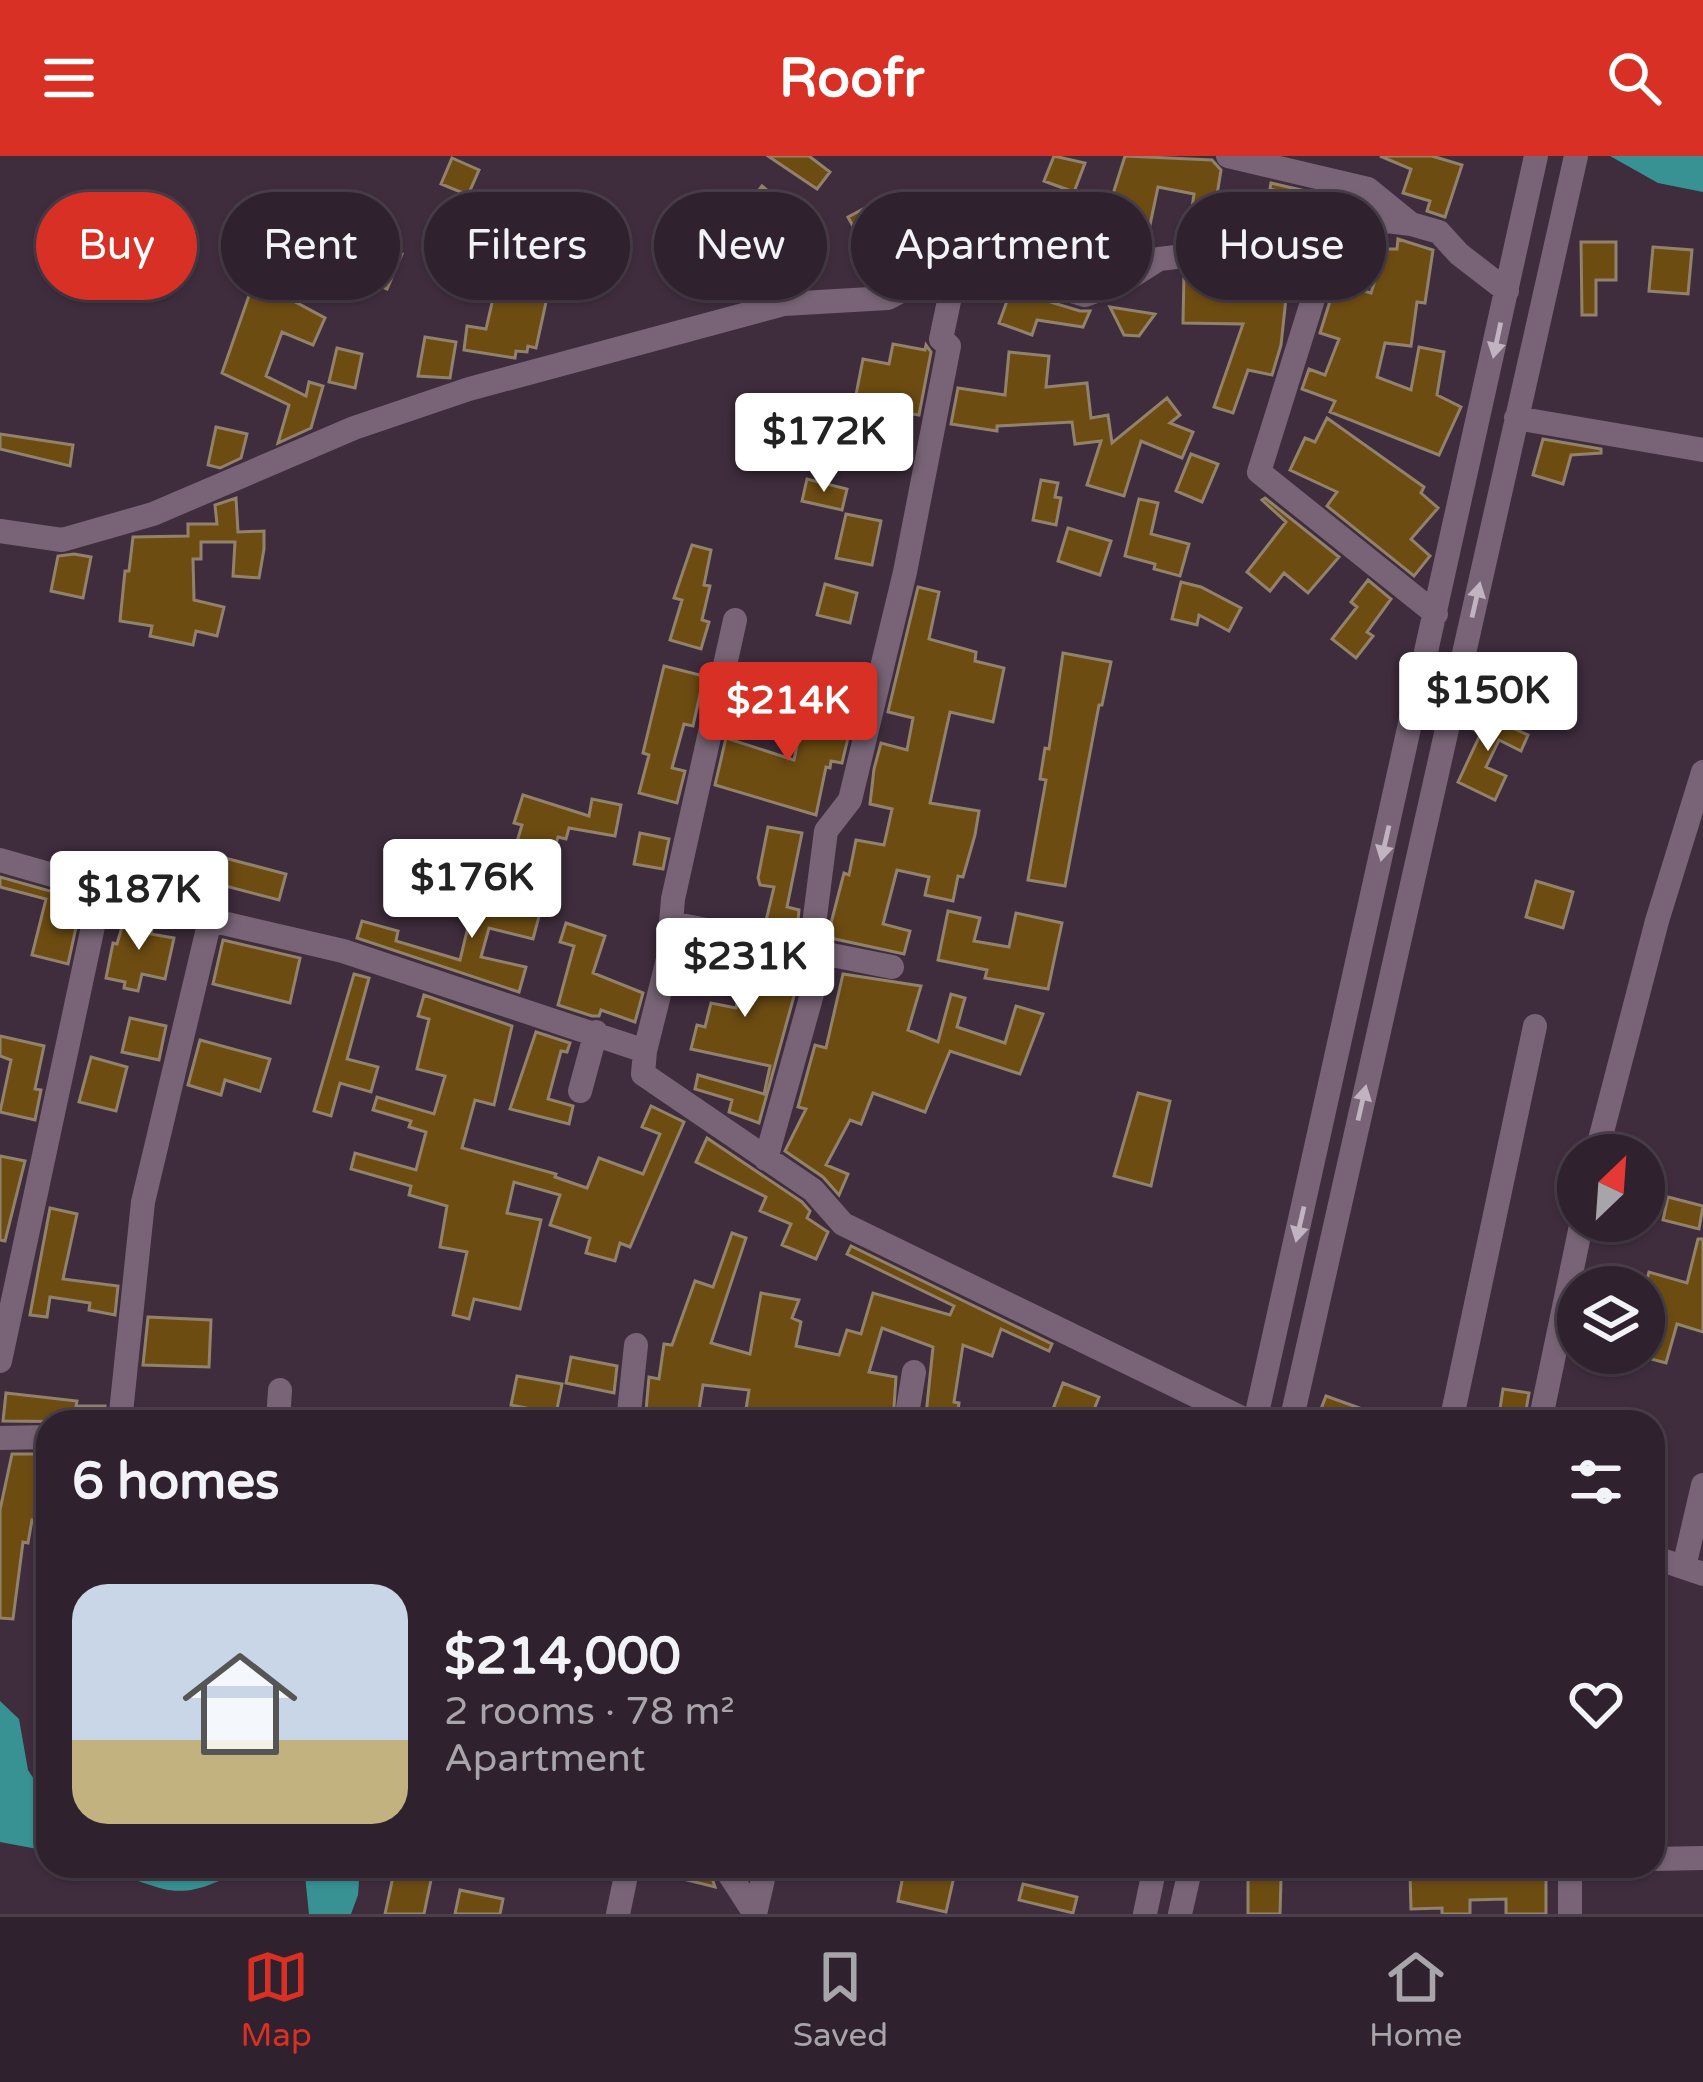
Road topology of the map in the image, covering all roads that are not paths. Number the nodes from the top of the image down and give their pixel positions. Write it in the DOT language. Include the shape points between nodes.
graph roads {
  1 [pos="1228,156"];
  2 [pos="1536,156"];
  3 [pos="1576,156"];
  4 [pos="1386,221"];
  5 [pos="1411,224"];
  6 [pos="1507,291"];
  7 [pos="853,300"];
  8 [pos="949,300"];
  9 [pos="1313,300"];
  10 [pos="1516,418"];
  11 [pos="1703,450"];
  12 [pos="0,532"];
  13 [pos="1436,614"];
  14 [pos="735,620"];
  15 [pos="1401,771"];
  16 [pos="1703,772"];
  17 [pos="1436,778"];
  18 [pos="0,860"];
  19 [pos="101,889"];
  20 [pos="210,920"];
  21 [pos="671,923"];
  22 [pos="818,950"];
  23 [pos="892,967"];
  24 [pos="1535,1026"];
  25 [pos="596,1032"];
  26 [pos="645,1051"];
  27 [pos="580,1091"];
  28 [pos="1601,1134"];
  29 [pos="766,1159"];
  30 [pos="1578,1242"];
  31 [pos="636,1345"];
  32 [pos="0,1361"];
  33 [pos="914,1372"];
  34 [pos="280,1390"];
  35 [pos="121,1410"];
  36 [pos="279,1410"];
  37 [pos="629,1410"];
  38 [pos="908,1410"];
  39 [pos="1226,1410"];
  40 [pos="1255,1410"];
  41 [pos="1294,1410"];
  42 [pos="1454,1410"];
  43 [pos="1543,1410"];
  44 [pos="36,1437"];
  45 [pos="0,1438"];
  46 [pos="1703,1485"];
  47 [pos="1693,1570"];
  48 [pos="1665,1858"];
  49 [pos="1703,1858"];
  50 [pos="626,1878"];
  51 [pos="732,1878"];
  52 [pos="763,1878"];
  53 [pos="1152,1878"];
  54 [pos="1188,1878"];
  55 [pos="1570,1878"];
  56 [pos="618,1914"];
  57 [pos="755,1914"];
  58 [pos="1144,1914"];
  59 [pos="1180,1914"];
  60 [pos="1570,1914"];
  1 -- 5 [label="street" via="1368,189"];
  2 -- 6 [label="street"];
  3 -- 10 [label="street"];
  4 -- 5 [label="street"];
  5 -- 6 [label="street" via="1438,232"];
  6 -- 13 [label="street, one-way"];
  7 -- 12 [label="street" via="784,304 469,389 354,428 153,514 62,540"];
  8 -- 22 [label="street" via="940,339 949,346 905,572 850,800 826,831"];
  9 -- 13 [label="street" via="1259,472"];
  10 -- 11 [label="street"];
  17 -- 10 [label="street, one-way"];
  13 -- 15 [label="street"];
  14 -- 21 [label="street"];
  15 -- 17 [label="street"];
  15 -- 40 [label="street, one-way"];
  16 -- 28 [label="street"];
  41 -- 17 [label="street, one-way"];
  18 -- 19 [label="street"];
  19 -- 20 [label="street"];
  19 -- 32 [label="street"];
  20 -- 25 [label="street" via="343,951"];
  20 -- 35 [label="street" via="143,1202"];
  21 -- 22 [label="street"];
  21 -- 26 [label="street"];
  22 -- 23 [label="street"];
  22 -- 29 [label="street"];
  24 -- 42 [label="street"];
  25 -- 26 [label="street"];
  25 -- 27 [label="street"];
  26 -- 29 [label="street" via="643,1074"];
  29 -- 39 [label="street" via="813,1190 842,1224"];
  30 -- 43 [label="street"];
  31 -- 37 [label="street"];
  33 -- 38 [label="street"];
  34 -- 36 [label="street"];
  44 -- 45 [label="street"];
  46 -- 47 [label="street"];
  48 -- 49 [label="street"];
  50 -- 56 [label="street"];
  51 -- 57 [label="street"];
  52 -- 57 [label="street"];
  53 -- 58 [label="street"];
  54 -- 59 [label="street"];
  55 -- 60 [label="street"];
}
